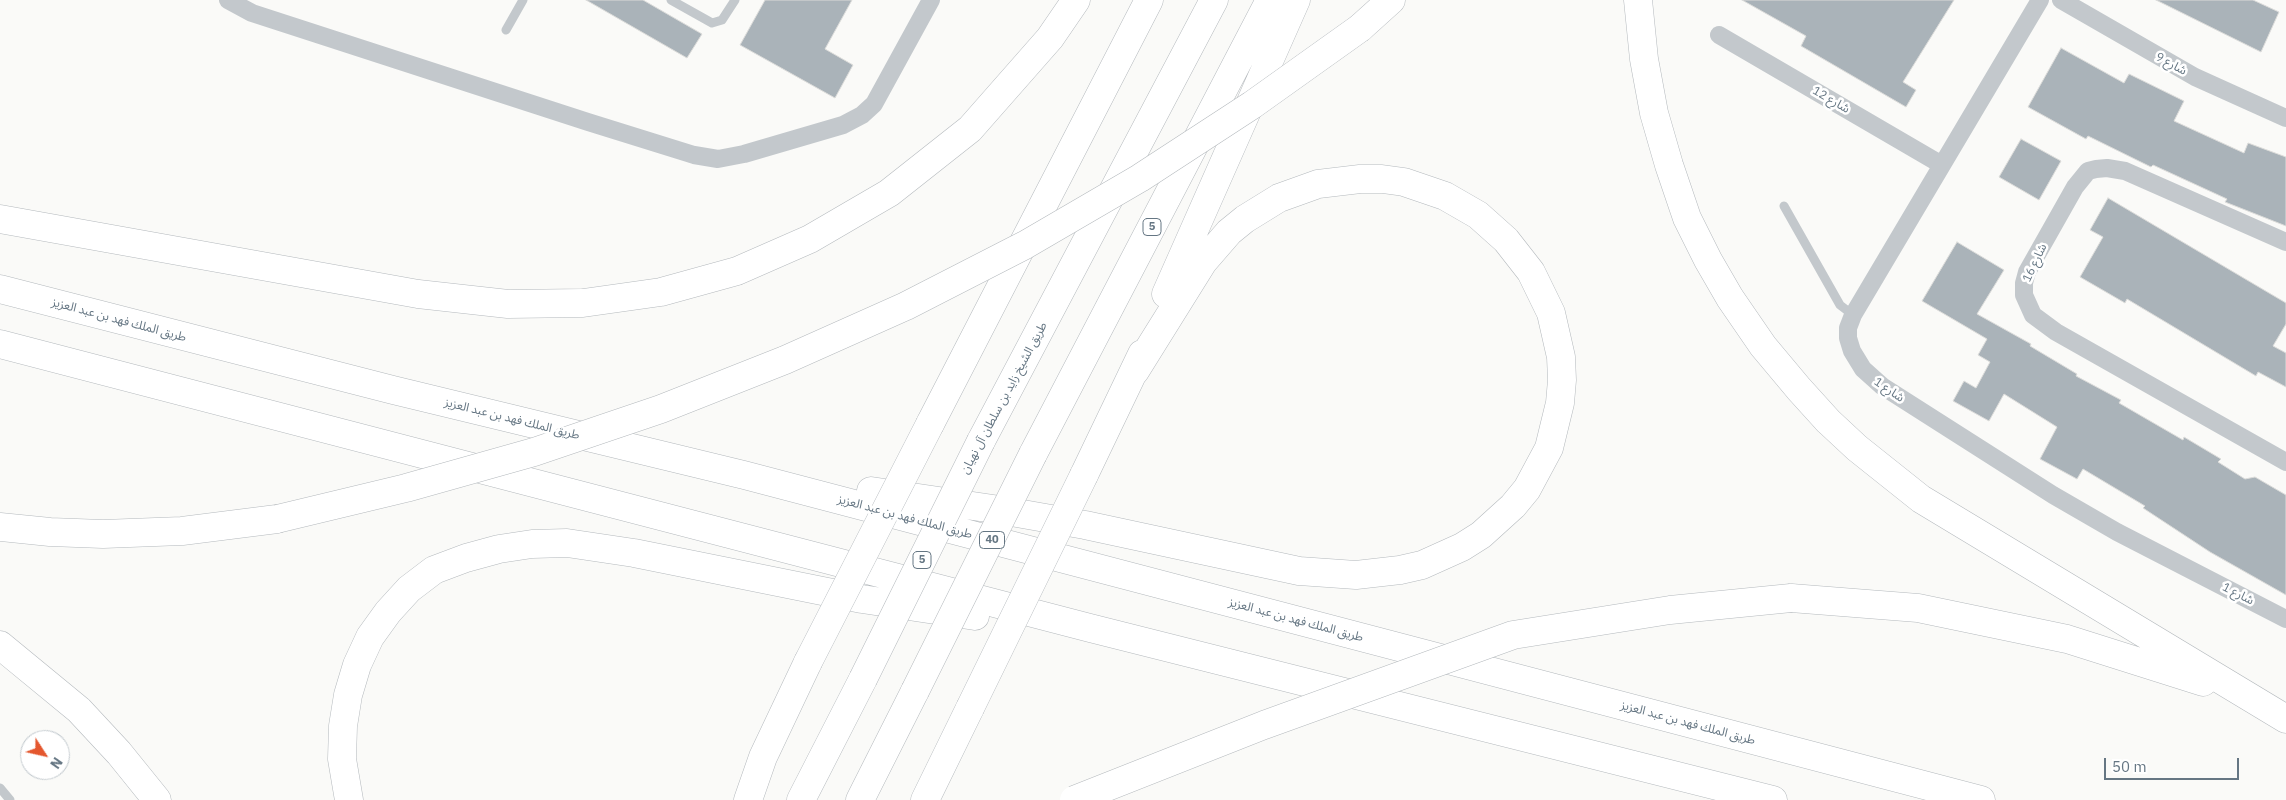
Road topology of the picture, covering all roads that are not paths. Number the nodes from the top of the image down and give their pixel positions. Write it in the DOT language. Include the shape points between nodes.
graph roads {
  1 [pos="228,0"];
  2 [pos="523,0"];
  3 [pos="671,0"];
  4 [pos="735,0"];
  5 [pos="931,0"];
  6 [pos="1076,0"];
  7 [pos="1148,0"];
  8 [pos="1214,0"];
  9 [pos="1270,0"];
  10 [pos="1296,0"];
  11 [pos="1391,0"];
  12 [pos="1638,0"];
  13 [pos="2040,0"];
  14 [pos="2061,0"];
  15 [pos="506,30"];
  16 [pos="1719,35"];
  17 [pos="2286,118"];
  18 [pos="1942,166"];
  19 [pos="1784,206"];
  20 [pos="0,219"];
  21 [pos="2286,242"];
  22 [pos="0,289"];
  23 [pos="1854,315"];
  24 [pos="0,344"];
  25 [pos="1135,371"];
  26 [pos="2286,462"];
  27 [pos="744,475"];
  28 [pos="0,527"];
  29 [pos="2286,619"];
  30 [pos="1090,628"];
  31 [pos="0,645"];
  32 [pos="2286,720"];
  33 [pos="763,757"];
  34 [pos="0,788"];
  35 [pos="10,800"];
  36 [pos="157,800"];
  37 [pos="350,800"];
  38 [pos="738,800"];
  39 [pos="748,800"];
  40 [pos="801,800"];
  41 [pos="860,800"];
  42 [pos="925,800"];
  43 [pos="1074,800"];
  44 [pos="1773,800"];
  45 [pos="1981,800"];
  1 -- 5 [label="street" via="252,13 579,119 694,155 718,159 843,125 862,116 874,104"];
  2 -- 15 [label="lane"];
  3 -- 4 [label="lane" via="712,23 722,20"];
  6 -- 20 [label="highway" via="1050,38 970,129 889,194 801,243 737,271 661,292 583,303 508,304 418,294"];
  7 -- 33 [label="highway, bridge" via="808,662"];
  8 -- 40 [label="highway, طريق الشيخ زايد بن سلطان آل نهيان / 5, bridge" via="981,441"];
  9 -- 41 [label="highway, 5, bridge" via="1033,454"];
  10 -- 25 [label="highway"];
  11 -- 28 [label="highway, bridge" via="1360,28 1252,106 1140,178 1024,245 897,310 785,360 643,416 534,452 277,520 182,531 103,534"];
  12 -- 32 [label="highway" via="1654,113 1688,218 1730,298 1810,402 1857,448 1921,498"];
  13 -- 18 [label="street, شارع 1"];
  14 -- 17 [label="street, شارع 9" via="2195,77"];
  16 -- 18 [label="street, شارع 12"];
  18 -- 23 [label="street, شارع 1"];
  19 -- 23 [label="lane" via="1840,305"];
  21 -- 26 [label="street, شارع 16" via="2125,171 2096,169 2088,171 2075,186 2027,272 2024,294 2033,315 2056,332"];
  22 -- 27 [label="highway, طريق الملك فهد بن عبد العزيز / 40" via="392,390"];
  23 -- 29 [label="street, شارع 1" via="1848,328 1852,351 1863,369 1882,386 2079,511"];
  24 -- 30 [label="highway"];
  25 -- 27 [label="highway" via="1203,262 1244,219 1279,198 1318,184 1382,179 1404,182 1445,196 1478,215 1506,240 1531,272 1551,313 1561,357 1562,380 1549,448 1527,489 1513,506 1481,535 1443,556 1378,574 1299,571 1000,510"];
  25 -- 42 [label="highway, bridge"];
  27 -- 45 [label="highway, طريق الملك فهد بن عبد العزيز / 40"];
  30 -- 37 [label="highway" via="862,600 600,547 566,543 499,549 434,570 409,589 370,637 356,666 343,726 342,759"];
  30 -- 44 [label="highway"];
  31 -- 36 [label="highway" via="79,710"];
  32 -- 43 [label="highway, bridge" via="2194,678 2066,639 1918,608 1791,598 1670,610 1513,635 1264,725"];
  33 -- 38 [label="highway"];
  33 -- 39 [label="highway"];
  34 -- 35 [label="lane"];
}
